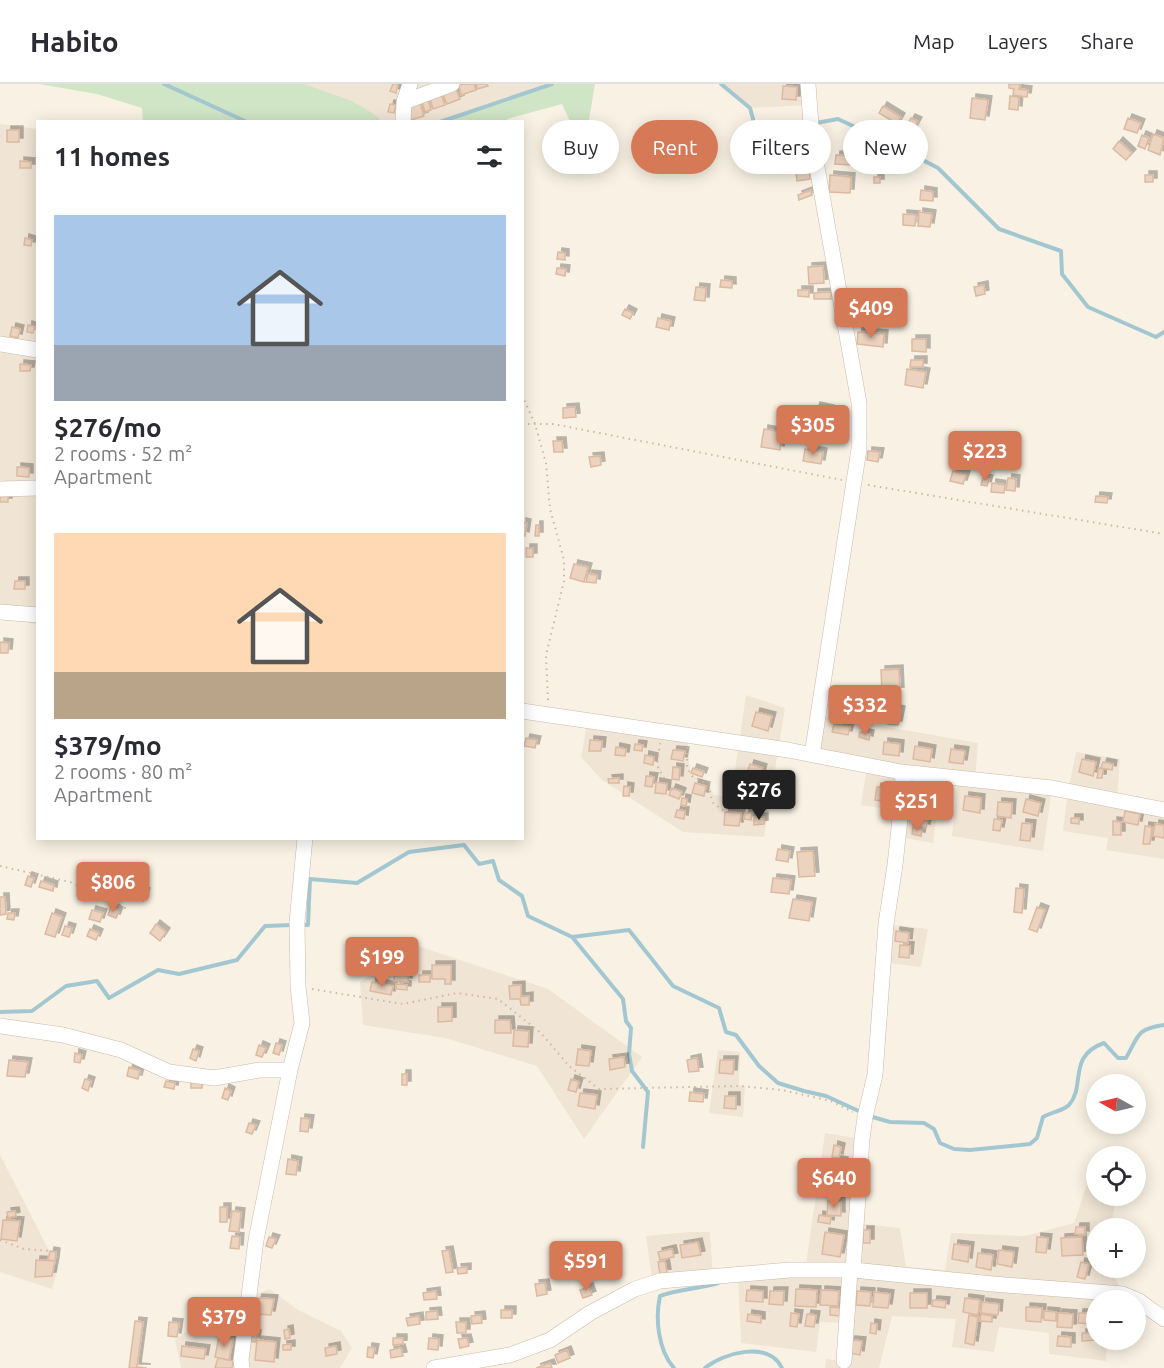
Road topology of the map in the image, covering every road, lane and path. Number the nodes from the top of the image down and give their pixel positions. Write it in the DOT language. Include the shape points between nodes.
graph roads {
  1 [pos="410,84"];
  2 [pos="453,84"];
  3 [pos="808,84"];
  4 [pos="404,102"];
  5 [pos="403,120"];
  6 [pos="0,344"];
  7 [pos="36,350"];
  8 [pos="524,399"];
  9 [pos="36,488"];
  10 [pos="0,489"];
  11 [pos="0,612"];
  12 [pos="36,615"];
  13 [pos="524,711"];
  14 [pos="549,715"];
  15 [pos="661,731"];
  16 [pos="687,735"];
  17 [pos="812,755"];
  18 [pos="901,772"];
  19 [pos="667,784"];
  20 [pos="1164,810"];
  21 [pos="725,812"];
  22 [pos="305,840"];
  23 [pos="0,866"];
  24 [pos="119,911"];
  25 [pos="298,986"];
  26 [pos="0,1026"];
  27 [pos="290,1070"];
  28 [pos="865,1117"];
  29 [pos="0,1240"];
  30 [pos="50,1251"];
  31 [pos="851,1270"];
  32 [pos="1164,1319"];
  33 [pos="844,1361"];
  34 [pos="242,1368"];
  35 [pos="434,1368"];
  1 -- 4 [label="street"];
  2 -- 4 [label="street"];
  3 -- 17 [label="street" via="812,139 859,402 859,450"];
  4 -- 5 [label="street"];
  6 -- 7 [label="street"];
  8 -- 14 [label="path" via="546,463 550,509 564,560 564,581 546,655"];
  9 -- 10 [label="street"];
  11 -- 12 [label="street"];
  13 -- 14 [label="street"];
  14 -- 15 [label="street"];
  15 -- 16 [label="street"];
  15 -- 19 [label="path" via="657,765"];
  16 -- 17 [label="street"];
  16 -- 21 [label="path" via="687,767 692,776 705,782 712,802"];
  17 -- 18 [label="street"];
  18 -- 20 [label="street" via="1052,788"];
  18 -- 28 [label="street" via="902,800 886,924 875,1075"];
  22 -- 25 [label="street" via="297,922"];
  23 -- 24 [label="path" via="70,882 125,908"];
  25 -- 27 [label="street" via="302,1023"];
  25 -- 28 [label="path" via="403,1004 457,993 498,999 541,1033 569,1066 599,1089 739,1086 782,1090 831,1101"];
  26 -- 27 [label="street" via="63,1035 111,1048 169,1072 214,1078 259,1070"];
  27 -- 34 [label="street" via="256,1240"];
  28 -- 31 [label="street"];
  29 -- 30 [label="path" via="24,1249"];
  31 -- 32 [label="street" via="1123,1294"];
  31 -- 33 [label="street"];
  31 -- 35 [label="street" via="789,1270 660,1281 635,1289 590,1313 550,1340 510,1354"];
}
